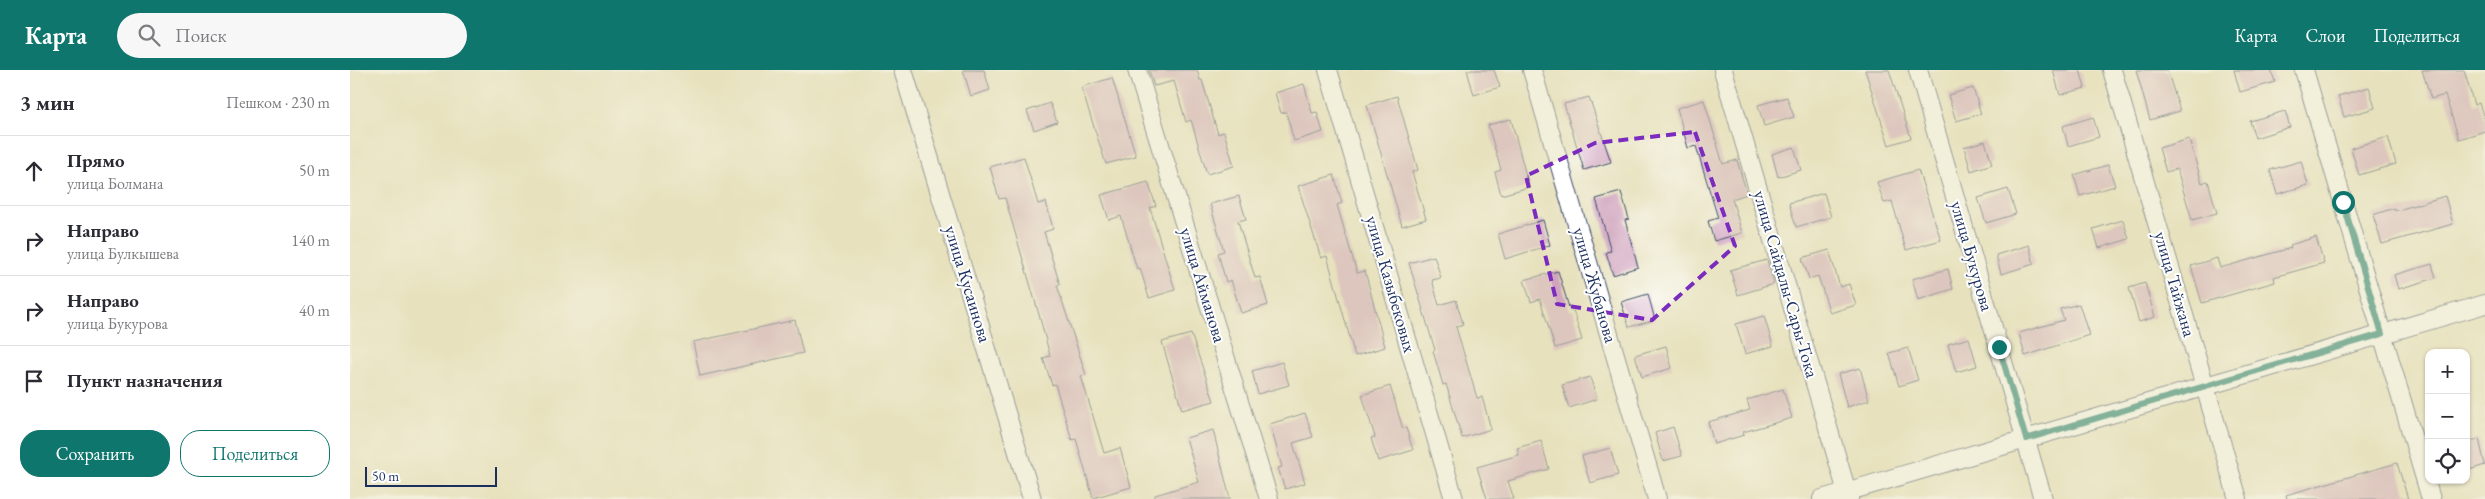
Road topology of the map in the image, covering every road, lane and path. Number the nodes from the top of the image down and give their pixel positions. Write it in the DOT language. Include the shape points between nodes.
graph roads {
  1 [pos="903,70"];
  2 [pos="1137,70"];
  3 [pos="1328,70"];
  4 [pos="1532,70"];
  5 [pos="1723,70"];
  6 [pos="1918,70"];
  7 [pos="2112,70"];
  8 [pos="2304,70"];
  9 [pos="2485,304"];
  10 [pos="2382,334"];
  11 [pos="2205,386"];
  12 [pos="2026,439"];
  13 [pos="1848,495"];
  14 [pos="1032,499"];
  15 [pos="1269,499"];
  16 [pos="1454,499"];
  17 [pos="1657,499"];
  18 [pos="1822,499"];
  19 [pos="2044,499"];
  20 [pos="2238,499"];
  21 [pos="2431,499"];
  1 -- 14 [label="street, улица Кусаинова"];
  2 -- 15 [label="street, улица Айманова"];
  3 -- 16 [label="street, улица Казыбековых"];
  4 -- 17 [label="street, улица Жубанова"];
  5 -- 13 [label="street, улица Сайдалы-Сары-Тока"];
  6 -- 12 [label="street, улица Букурова"];
  7 -- 11 [label="street, улица Тайжана"];
  8 -- 10 [label="street"];
  9 -- 10 [label="street"];
  10 -- 11 [label="street"];
  10 -- 21 [label="street"];
  11 -- 12 [label="street"];
  11 -- 20 [label="street, улица Тайжана"];
  12 -- 13 [label="street"];
  12 -- 19 [label="street, улица Букурова"];
  13 -- 18 [label="street"];
}
